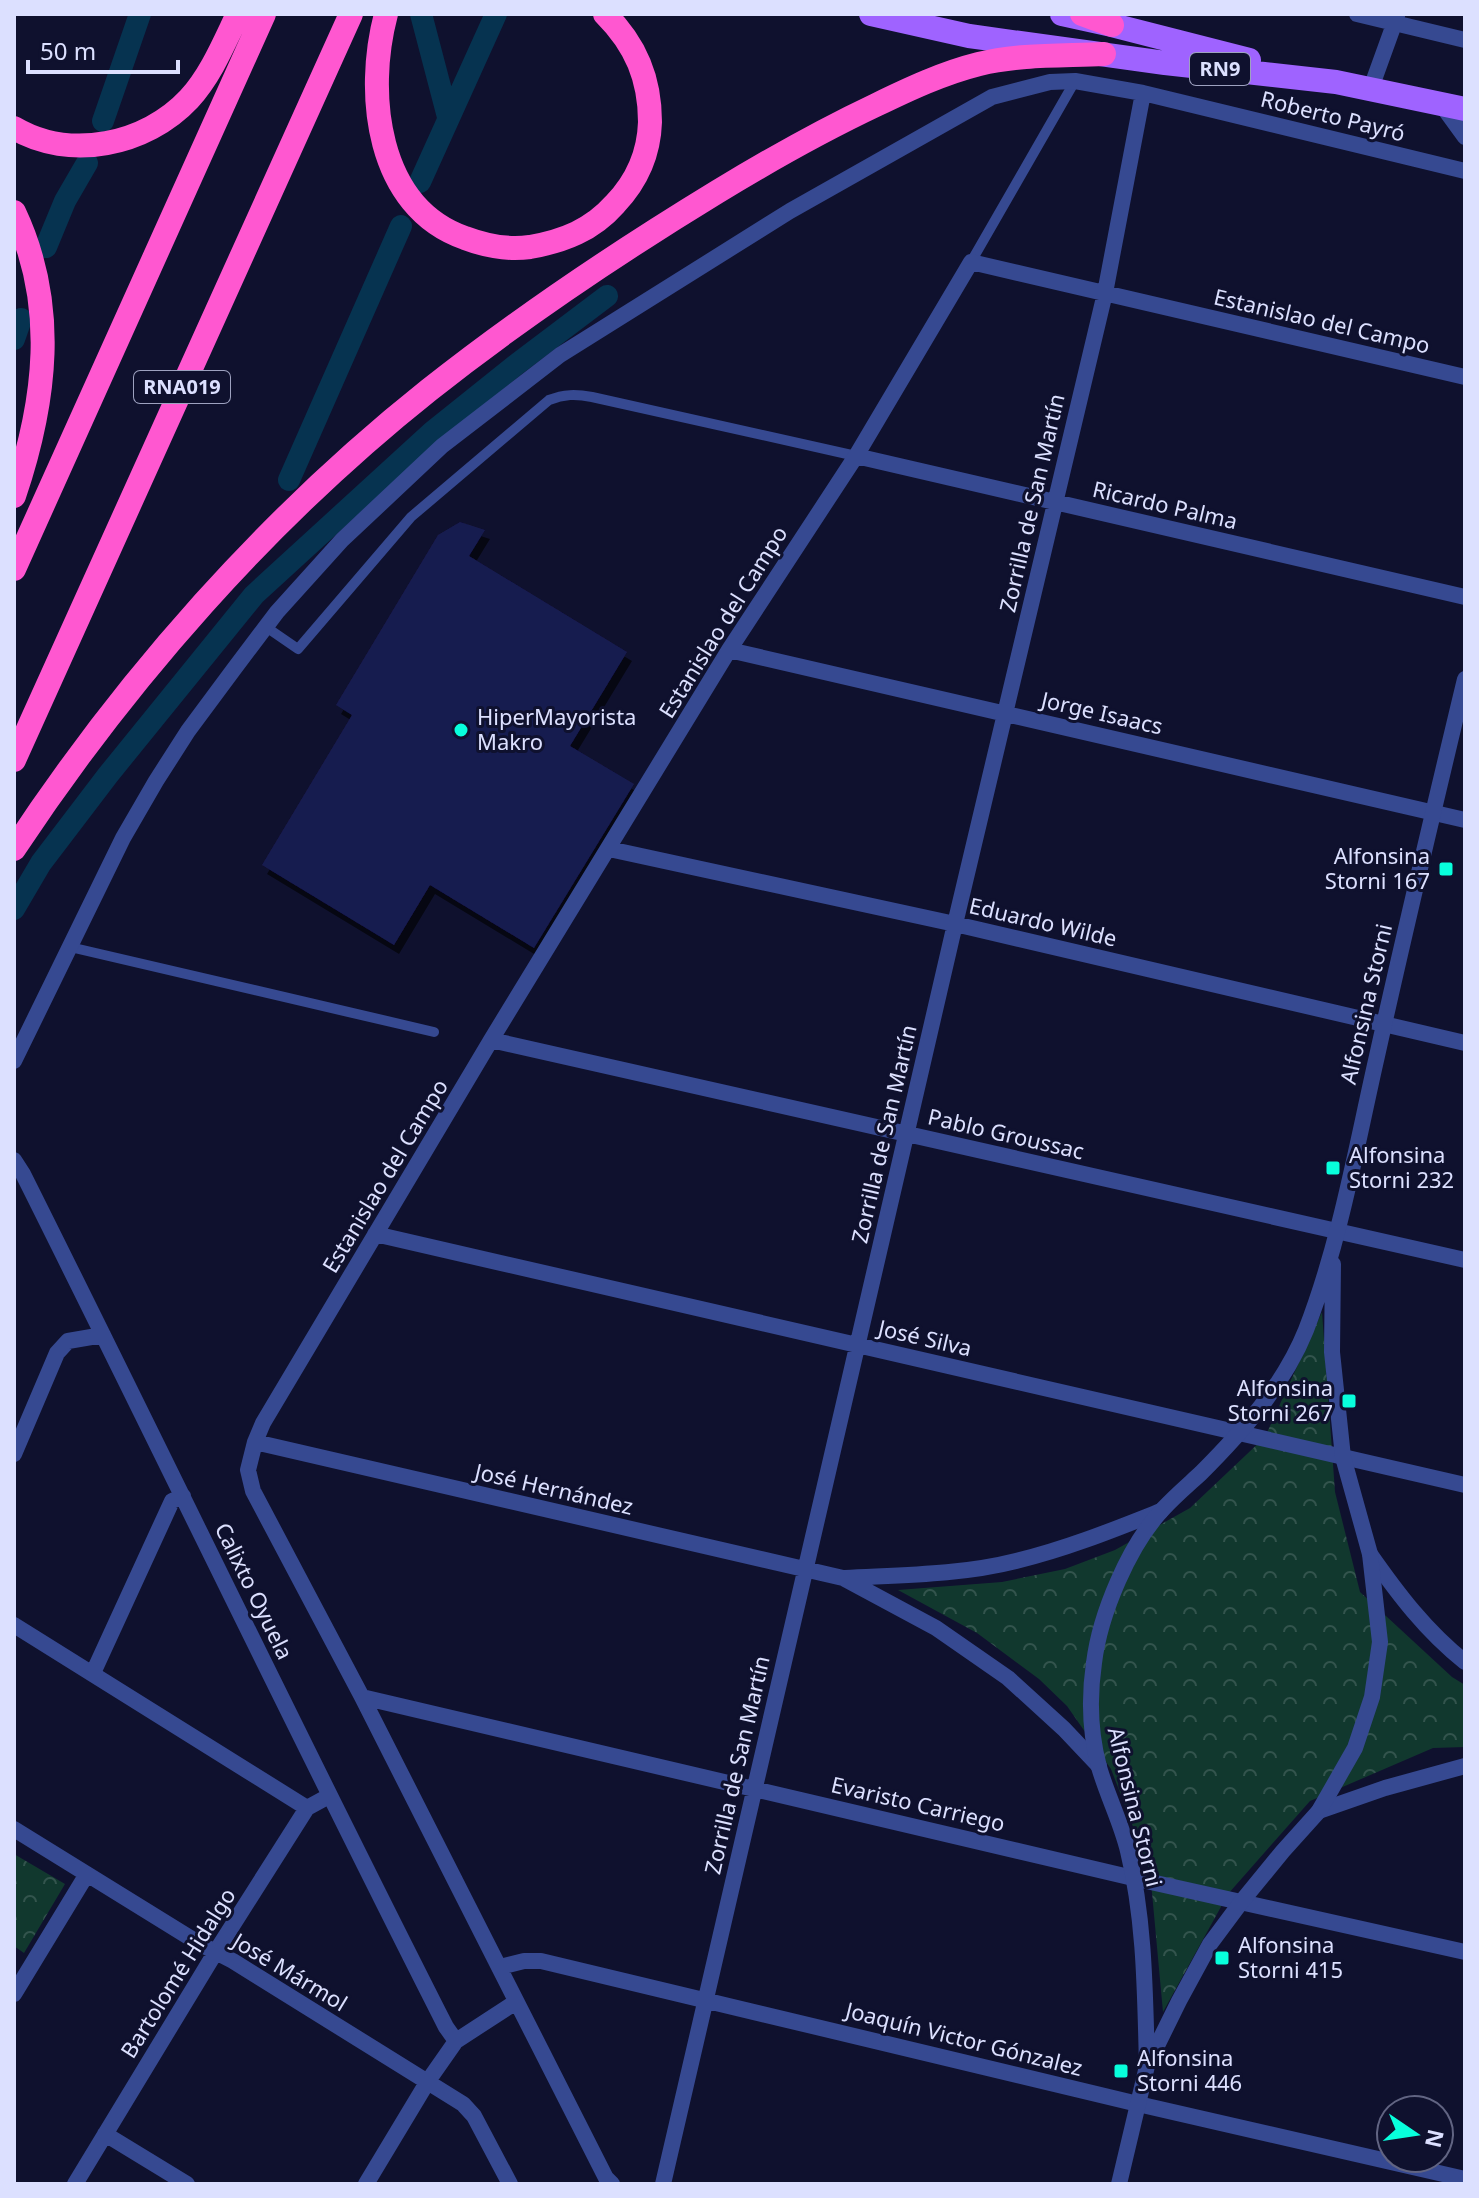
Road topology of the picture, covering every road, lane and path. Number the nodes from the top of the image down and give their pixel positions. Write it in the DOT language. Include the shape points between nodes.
graph roads {
  1 [pos="238,14"];
  2 [pos="264,14"];
  3 [pos="351,14"];
  4 [pos="386,14"];
  5 [pos="605,14"];
  6 [pos="871,14"];
  7 [pos="1062,14"];
  8 [pos="1082,14"];
  9 [pos="1357,14"];
  10 [pos="1396,18"];
  11 [pos="1112,25"];
  12 [pos="1465,40"];
  13 [pos="1104,54"];
  14 [pos="1075,81"];
  15 [pos="1336,82"];
  16 [pos="1371,88"];
  17 [pos="1143,93"];
  18 [pos="1453,106"];
  19 [pos="14,128"];
  20 [pos="1465,137"];
  21 [pos="1465,171"];
  22 [pos="14,212"];
  23 [pos="971,262"];
  24 [pos="1105,293"];
  25 [pos="1465,377"];
  26 [pos="856,456"];
  27 [pos="14,496"];
  28 [pos="1056,502"];
  29 [pos="14,569"];
  30 [pos="1465,597"];
  31 [pos="266,627"];
  32 [pos="729,650"];
  33 [pos="1465,679"];
  34 [pos="1005,712"];
  35 [pos="14,760"];
  36 [pos="1433,813"];
  37 [pos="1465,820"];
  38 [pos="14,849"];
  39 [pos="609,849"];
  40 [pos="955,924"];
  41 [pos="70,947"];
  42 [pos="1384,1023"];
  43 [pos="434,1032"];
  44 [pos="491,1040"];
  45 [pos="1465,1043"];
  46 [pos="14,1061"];
  47 [pos="907,1134"];
  48 [pos="14,1160"];
  49 [pos="375,1234"];
  50 [pos="1335,1239"];
  51 [pos="1465,1260"];
  52 [pos="103,1335"];
  53 [pos="858,1345"];
  54 [pos="1239,1433"];
  55 [pos="255,1442"];
  56 [pos="14,1454"];
  57 [pos="1343,1457"];
  58 [pos="1465,1485"];
  59 [pos="183,1496"];
  60 [pos="1161,1511"];
  61 [pos="1370,1554"];
  62 [pos="806,1570"];
  63 [pos="843,1578"];
  64 [pos="14,1625"];
  65 [pos="1465,1662"];
  66 [pos="93,1673"];
  67 [pos="362,1697"];
  68 [pos="1099,1766"];
  69 [pos="1465,1766"];
  70 [pos="754,1788"];
  71 [pos="329,1796"];
  72 [pos="307,1808"];
  73 [pos="1319,1811"];
  74 [pos="14,1829"];
  75 [pos="87,1874"];
  76 [pos="1133,1878"];
  77 [pos="1242,1901"];
  78 [pos="1465,1952"];
  79 [pos="215,1953"];
  80 [pos="500,1967"];
  81 [pos="14,1994"];
  82 [pos="705,2000"];
  83 [pos="516,2002"];
  84 [pos="456,2041"];
  85 [pos="1147,2066"];
  86 [pos="428,2081"];
  87 [pos="1138,2104"];
  88 [pos="105,2134"];
  89 [pos="1465,2179"];
  90 [pos="75,2184"];
  91 [pos="187,2184"];
  92 [pos="366,2184"];
  93 [pos="510,2184"];
  94 [pos="612,2184"];
  95 [pos="663,2184"];
  96 [pos="1119,2184"];
  1 -- 19 [label="highway" via="204,80 151,128 85,146 41,140"];
  2 -- 29 [label="highway, RNA019"];
  3 -- 35 [label="highway, RNA019"];
  4 -- 5 [label="highway" via="378,55 379,120 404,190 437,224 459,236 520,248 594,225 625,194 645,153 650,104 646,81 625,38"];
  6 -- 13 [label="main road, RN9" via="969,36"];
  7 -- 11 [label="main road, RN9"];
  8 -- 11 [label="highway"];
  9 -- 10 [label="street"];
  10 -- 12 [label="street"];
  10 -- 16 [label="street"];
  11 -- 15 [label="main road, RN9"];
  13 -- 15 [label="main road, RN9"];
  13 -- 38 [label="highway" via="983,63 916,86 744,176 525,318 428,392 283,521 160,654"];
  14 -- 17 [label="street, Roberto Payró"];
  14 -- 23 [label="lane"];
  14 -- 31 [label="street, Roberto Payró" via="1012,90 969,109 790,211 560,355 408,476 342,540"];
  15 -- 16 [label="main road, RN9"];
  16 -- 18 [label="main road, RN9"];
  17 -- 21 [label="street, Roberto Payró"];
  17 -- 24 [label="street, Zorrilla de San Martín"];
  18 -- 20 [label="street"];
  22 -- 27 [label="highway" via="40,287 44,336 39,399"];
  23 -- 24 [label="street, Estanislao del Campo"];
  23 -- 26 [label="street, Estanislao del Campo"];
  24 -- 25 [label="street, Estanislao del Campo"];
  24 -- 28 [label="street, Zorrilla de San Martín"];
  26 -- 28 [label="street, Ricardo Palma"];
  26 -- 31 [label="lane" via="592,397 561,396 549,400 411,517 298,649"];
  26 -- 32 [label="street, Estanislao del Campo"];
  28 -- 30 [label="street, Ricardo Palma"];
  28 -- 34 [label="street, Zorrilla de San Martín"];
  31 -- 41 [label="street, Roberto Payró" via="156,781"];
  32 -- 34 [label="street, Jorge Isaacs"];
  32 -- 39 [label="street, Estanislao del Campo"];
  33 -- 36 [label="street, Alfonsina Storni"];
  34 -- 36 [label="street, Jorge Isaacs"];
  34 -- 40 [label="street, Zorrilla de San Martín"];
  36 -- 37 [label="street, Jorge Isaacs"];
  36 -- 42 [label="street, Alfonsina Storni"];
  39 -- 40 [label="street, Eduardo Wilde"];
  39 -- 44 [label="street, Estanislao del Campo"];
  40 -- 42 [label="street, Eduardo Wilde"];
  40 -- 47 [label="street, Zorrilla de San Martín"];
  41 -- 43 [label="lane"];
  41 -- 46 [label="street, Roberto Payró"];
  42 -- 45 [label="street, Eduardo Wilde"];
  42 -- 50 [label="street, Alfonsina Storni"];
  44 -- 47 [label="street, Pablo Groussac"];
  44 -- 49 [label="street, Estanislao del Campo"];
  47 -- 50 [label="street, Pablo Groussac"];
  47 -- 53 [label="street, Zorrilla de San Martín"];
  48 -- 52 [label="street, Calixto Oyuela"];
  49 -- 53 [label="street, José Silva"];
  49 -- 55 [label="street, Estanislao del Campo"];
  50 -- 51 [label="street, Pablo Groussac"];
  50 -- 54 [label="street, Alfonsina Storni" via="1305,1332"];
  50 -- 57 [label="street, Alfonsina Storni" via="1332,1352"];
  52 -- 56 [label="street" via="68,1341 57,1353"];
  52 -- 59 [label="street, Calixto Oyuela"];
  53 -- 54 [label="street, José Silva"];
  53 -- 62 [label="street, Zorrilla de San Martín"];
  54 -- 57 [label="street, José Silva"];
  54 -- 60 [label="street, Alfonsina Storni"];
  55 -- 62 [label="street, José Hernández"];
  55 -- 67 [label="street, Calixto Oyuela" via="248,1470 253,1491"];
  57 -- 58 [label="street, José Silva"];
  57 -- 61 [label="street, Alfonsina Storni"];
  59 -- 66 [label="street" via="172,1501"];
  59 -- 71 [label="street, Calixto Oyuela"];
  60 -- 63 [label="street, José Hernández" via="1014,1562"];
  60 -- 68 [label="street, Alfonsina Storni" via="1119,1579 1102,1624 1090,1692"];
  61 -- 65 [label="street" via="1407,1605"];
  61 -- 73 [label="street, Alfonsina Storni" via="1380,1642 1372,1697 1355,1748"];
  62 -- 63 [label="street, José Hernández"];
  62 -- 70 [label="street, Zorrilla de San Martín"];
  63 -- 68 [label="street, José Hernández" via="936,1628 995,1668"];
  64 -- 66 [label="street"];
  66 -- 72 [label="street"];
  67 -- 70 [label="street, Evaristo Carriego"];
  67 -- 80 [label="street, Calixto Oyuela"];
  68 -- 76 [label="street, Alfonsina Storni"];
  69 -- 73 [label="street"];
  70 -- 76 [label="street, Evaristo Carriego"];
  70 -- 82 [label="street, Zorrilla de San Martín"];
  71 -- 72 [label="street, Bartolomé Hidalgo"];
  71 -- 84 [label="street, Calixto Oyuela"];
  72 -- 79 [label="street, Bartolomé Hidalgo"];
  73 -- 77 [label="street, Alfonsina Storni"];
  74 -- 75 [label="street, José Mármol"];
  75 -- 79 [label="street, José Mármol"];
  75 -- 81 [label="street"];
  76 -- 77 [label="street, Evaristo Carriego"];
  76 -- 85 [label="street, Alfonsina Storni"];
  77 -- 78 [label="street, Evaristo Carriego"];
  77 -- 85 [label="street, Alfonsina Storni" via="1210,1944"];
  79 -- 86 [label="street, José Mármol"];
  79 -- 88 [label="street, Bartolomé Hidalgo"];
  80 -- 82 [label="street, Joaquín Victor Gónzalez" via="541,1961"];
  80 -- 83 [label="street, Calixto Oyuela"];
  82 -- 87 [label="street, Joaquín Victor Gónzalez"];
  82 -- 95 [label="street, Zorrilla de San Martín"];
  83 -- 84 [label="street"];
  83 -- 94 [label="street, Calixto Oyuela"];
  84 -- 86 [label="street"];
  85 -- 87 [label="street, Alfonsina Storni"];
  86 -- 92 [label="street"];
  86 -- 93 [label="street, José Mármol" via="474,2116"];
  87 -- 89 [label="street, Joaquín Victor Gónzalez"];
  87 -- 96 [label="street, Alfonsina Storni"];
  88 -- 90 [label="street, Bartolomé Hidalgo"];
  88 -- 91 [label="street"];
}
